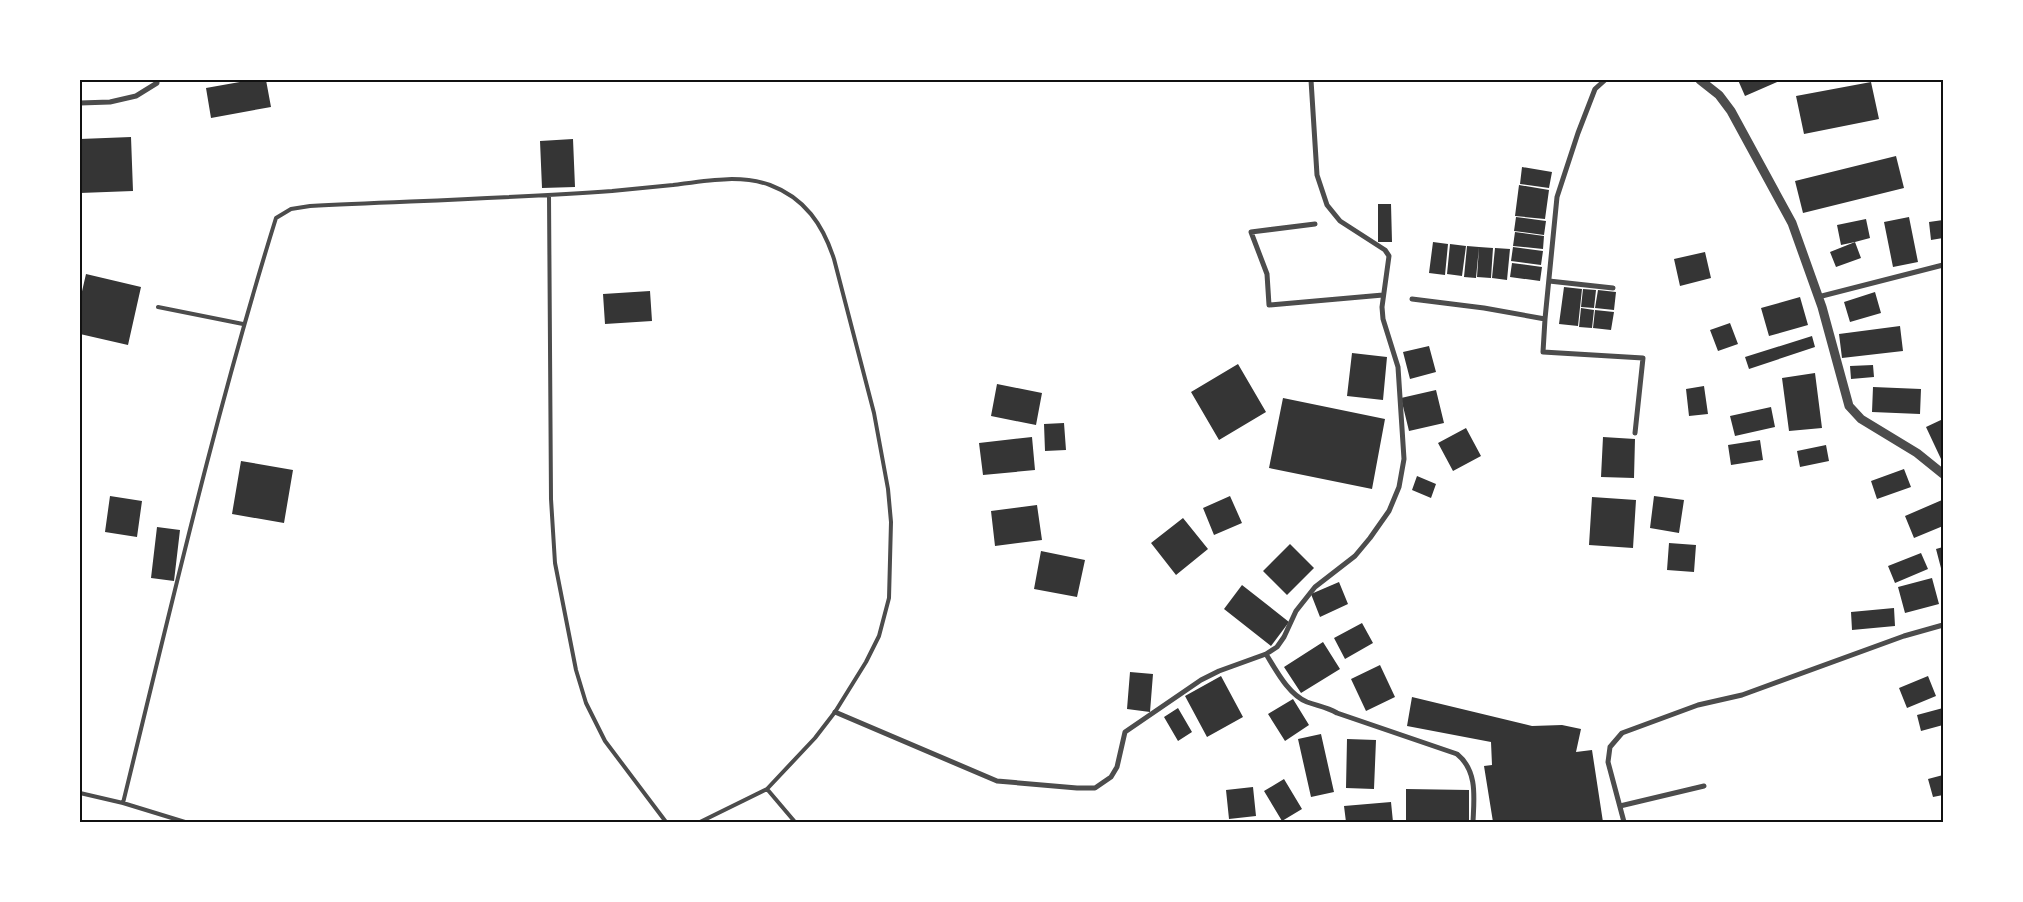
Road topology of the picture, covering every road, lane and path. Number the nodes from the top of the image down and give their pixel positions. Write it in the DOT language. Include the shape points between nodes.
graph roads {
  1 [pos="157,80"];
  2 [pos="1311,80"];
  3 [pos="1605,80"];
  4 [pos="1703,80"];
  5 [pos="80,104"];
  6 [pos="548,195"];
  7 [pos="1316,224"];
  8 [pos="1943,265"];
  9 [pos="1549,281"];
  10 [pos="1613,288"];
  11 [pos="1383,296"];
  12 [pos="1818,297"];
  13 [pos="1412,299"];
  14 [pos="158,307"];
  15 [pos="1545,319"];
  16 [pos="243,324"];
  17 [pos="1635,433"];
  18 [pos="1943,474"];
  19 [pos="1943,625"];
  20 [pos="1266,654"];
  21 [pos="836,712"];
  22 [pos="1704,786"];
  23 [pos="767,788"];
  24 [pos="80,793"];
  25 [pos="123,803"];
  26 [pos="1620,806"];
  27 [pos="185,822"];
  28 [pos="666,822"];
  29 [pos="700,822"];
  30 [pos="794,822"];
  31 [pos="1473,822"];
  32 [pos="1624,822"];
  1 -- 5 [label="street" via="136,96"];
  2 -- 11 [label="street" via="1319,184 1327,205 1340,221 1386,250 1390,260"];
  3 -- 9 [label="street" via="1595,89 1557,197"];
  4 -- 12 [label="street" via="1731,111 1774,188 1792,223"];
  6 -- 16 [label="lane" via="291,209 276,218"];
  6 -- 21 [label="lane" via="748,179 782,190 817,220 827,237 874,413 891,522 889,598 879,636"];
  6 -- 28 [label="lane" via="551,499 555,563 576,670 586,703 605,741"];
  7 -- 11 [label="street" via="1251,232 1267,274 1269,305"];
  8 -- 12 [label="street"];
  9 -- 10 [label="street"];
  9 -- 15 [label="street"];
  11 -- 20 [label="street" via="1383,319 1398,366 1404,459 1399,487 1389,511 1370,538 1355,556 1315,587 1296,611 1277,647"];
  12 -- 18 [label="street" via="1846,397 1854,413 1917,453"];
  13 -- 15 [label="street"];
  14 -- 16 [label="lane"];
  15 -- 17 [label="street" via="1543,352 1643,358"];
  16 -- 25 [label="lane"];
  19 -- 26 [label="street" via="1622,733 1610,747 1608,762"];
  20 -- 21 [label="street" via="1201,680 1132,726 1125,732 1118,767 1111,777 1095,788 997,782"];
  20 -- 31 [label="street" via="1290,690 1307,702 1457,754 1473,781"];
  21 -- 23 [label="lane"];
  22 -- 26 [label="street"];
  23 -- 29 [label="lane"];
  23 -- 30 [label="lane"];
  24 -- 25 [label="lane"];
  25 -- 27 [label="lane"];
  26 -- 32 [label="street"];
}
